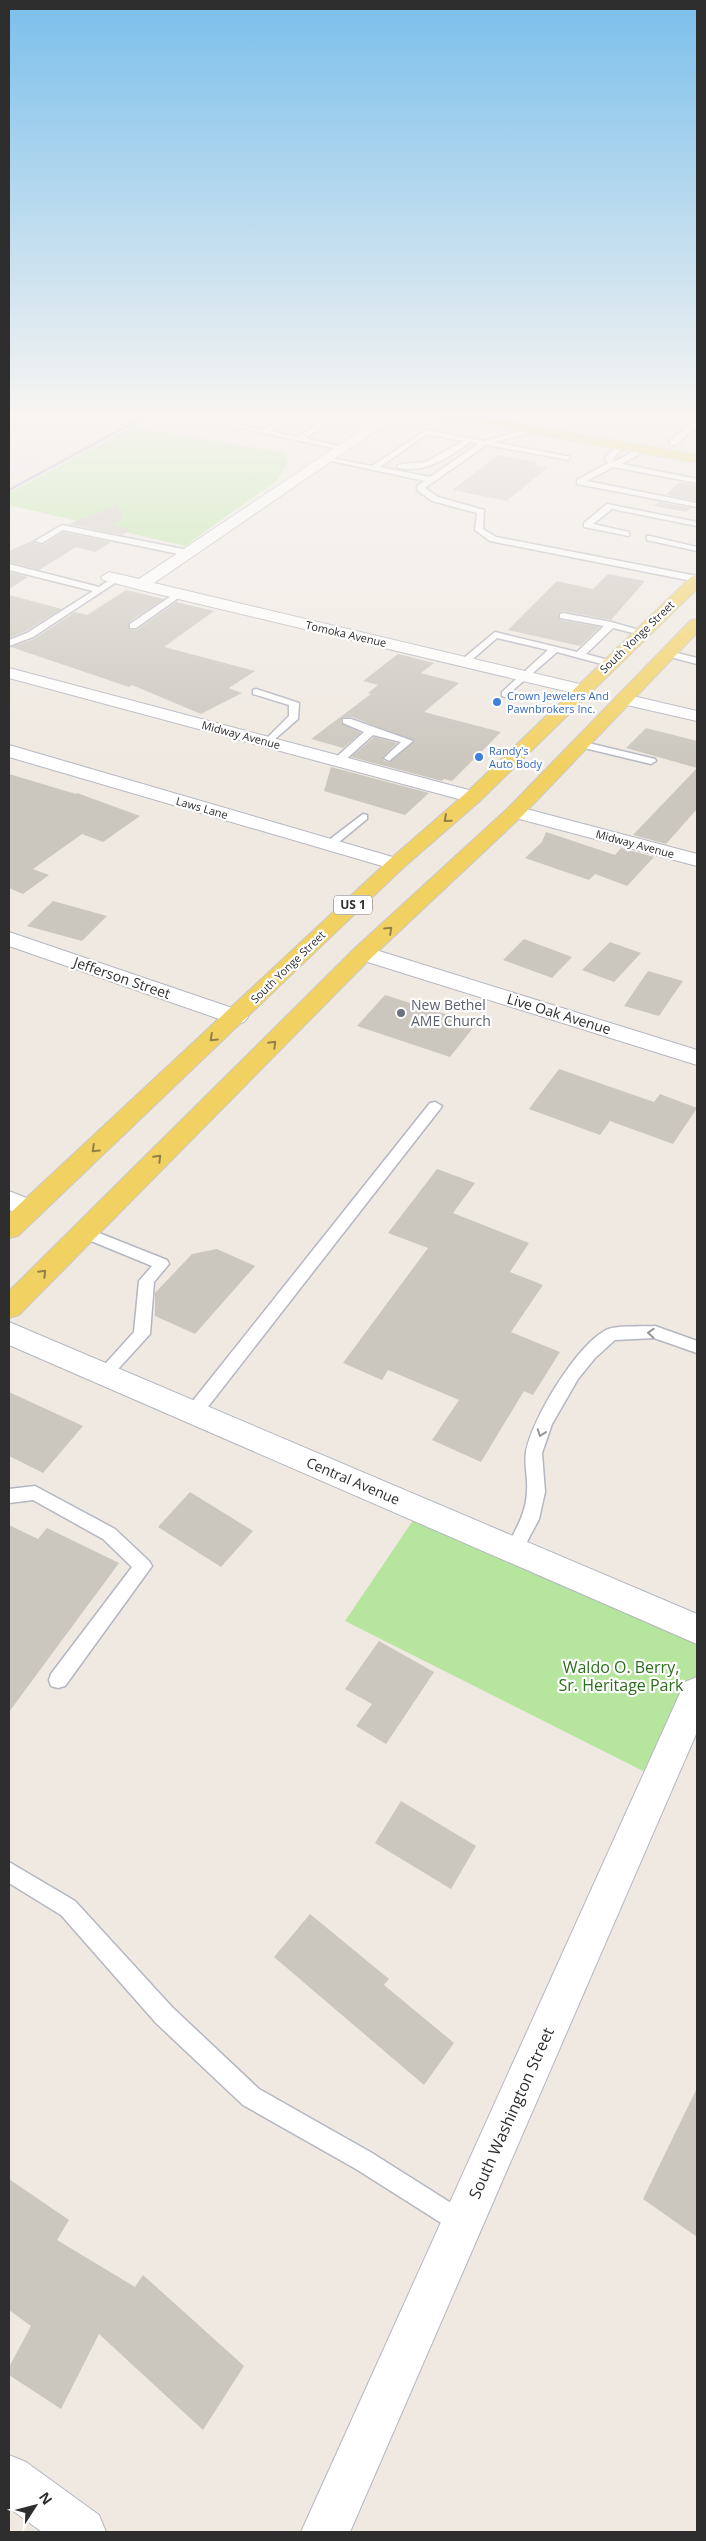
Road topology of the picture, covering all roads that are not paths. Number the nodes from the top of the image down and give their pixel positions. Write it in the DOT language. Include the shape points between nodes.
graph roads {
  1 [pos="58,531"];
  2 [pos="75,531"];
  3 [pos="221,531"];
  4 [pos="480,531"];
  5 [pos="611,531"];
  6 [pos="626,534"];
  7 [pos="650,538"];
  8 [pos="40,541"];
  9 [pos="697,549"];
  10 [pos="188,553"];
  11 [pos="9,567"];
  12 [pos="697,579"];
  13 [pos="109,582"];
  14 [pos="141,585"];
  15 [pos="180,594"];
  16 [pos="563,616"];
  17 [pos="697,624"];
  18 [pos="611,625"];
  19 [pos="133,626"];
  20 [pos="641,632"];
  21 [pos="9,643"];
  22 [pos="555,650"];
  23 [pos="668,654"];
  24 [pos="580,655"];
  25 [pos="697,661"];
  26 [pos="464,662"];
  27 [pos="610,664"];
  28 [pos="9,673"];
  29 [pos="524,676"];
  30 [pos="582,690"];
  31 [pos="256,692"];
  32 [pos="505,694"];
  33 [pos="624,699"];
  34 [pos="697,716"];
  35 [pos="347,721"];
  36 [pos="371,732"];
  37 [pos="268,742"];
  38 [pos="580,744"];
  39 [pos="9,751"];
  40 [pos="389,758"];
  41 [pos="338,761"];
  42 [pos="651,761"];
  43 [pos="544,780"];
  44 [pos="473,797"];
  45 [pos="515,812"];
  46 [pos="363,817"];
  47 [pos="329,845"];
  48 [pos="697,860"];
  49 [pos="396,864"];
  50 [pos="9,939"];
  51 [pos="363,953"];
  52 [pos="236,1017"];
  53 [pos="697,1058"];
  54 [pos="435,1106"];
  55 [pos="14,1220"];
  56 [pos="84,1232"];
  57 [pos="9,1308"];
  58 [pos="9,1333"];
  59 [pos="697,1347"];
  60 [pos="104,1374"];
  61 [pos="194,1412"];
  62 [pos="9,1496"];
  63 [pos="514,1550"];
  64 [pos="697,1629"];
  65 [pos="58,1680"];
  66 [pos="697,1693"];
  67 [pos="9,1872"];
  68 [pos="462,2223"];
  69 [pos="9,2479"];
  70 [pos="82,2532"];
  71 [pos="325,2532"];
  1 -- 8 [label="lane"];
  2 -- 10 [label="lane"];
  3 -- 10 [label="street"];
  4 -- 12 [label="lane" via="493,539"];
  5 -- 6 [label="lane"];
  7 -- 9 [label="lane"];
  10 -- 14 [label="street"];
  11 -- 13 [label="lane"];
  12 -- 20 [label="main road, South Yonge Street / US 1"];
  13 -- 14 [label="street, Tomoka Avenue"];
  13 -- 21 [label="lane" via="30,635"];
  14 -- 15 [label="street, Tomoka Avenue"];
  15 -- 19 [label="lane"];
  15 -- 26 [label="street, Tomoka Avenue"];
  16 -- 18 [label="lane"];
  17 -- 23 [label="main road"];
  18 -- 20 [label="lane"];
  18 -- 24 [label="lane"];
  20 -- 27 [label="main road, South Yonge Street / US 1"];
  22 -- 24 [label="lane"];
  22 -- 26 [label="lane" via="495,635"];
  22 -- 29 [label="lane"];
  23 -- 25 [label="lane"];
  23 -- 33 [label="main road"];
  24 -- 27 [label="lane"];
  26 -- 29 [label="street, Tomoka Avenue"];
  27 -- 30 [label="main road, South Yonge Street / US 1"];
  28 -- 37 [label="street, Midway Avenue"];
  29 -- 30 [label="street, Tomoka Avenue"];
  29 -- 32 [label="lane"];
  30 -- 43 [label="main road" via="591,700 593,709 541,768"];
  30 -- 44 [label="main road, South Yonge Street / US 1"];
  31 -- 37 [label="lane" via="294,703 294,717"];
  33 -- 34 [label="street"];
  33 -- 38 [label="main road"];
  35 -- 36 [label="lane"];
  36 -- 40 [label="lane" via="408,741"];
  36 -- 41 [label="lane"];
  37 -- 41 [label="street, Midway Avenue"];
  38 -- 42 [label="lane"];
  38 -- 43 [label="main road"];
  39 -- 47 [label="street, Laws Lane"];
  41 -- 44 [label="street, Midway Avenue"];
  43 -- 45 [label="main road"];
  44 -- 49 [label="main road, South Yonge Street / US 1, one-way"];
  45 -- 48 [label="street, Midway Avenue"];
  51 -- 45 [label="main road, one-way"];
  46 -- 47 [label="lane"];
  47 -- 49 [label="street, Laws Lane"];
  49 -- 52 [label="main road, South Yonge Street / US 1"];
  50 -- 52 [label="street, Jefferson Street"];
  51 -- 53 [label="street, Live Oak Avenue"];
  56 -- 51 [label="main road, one-way"];
  52 -- 55 [label="main road, South Yonge Street / US 1, one-way"];
  54 -- 61 [label="lane"];
  57 -- 56 [label="main road, one-way"];
  56 -- 60 [label="lane" via="162,1264 147,1281 142,1334"];
  58 -- 60 [label="street, Central Avenue"];
  59 -- 63 [label="lane, one-way" via="656,1332 611,1334 589,1354 572,1375 544,1423 534,1453 536,1492 530,1519"];
  60 -- 61 [label="street, Central Avenue"];
  61 -- 63 [label="street, Central Avenue"];
  62 -- 65 [label="lane" via="35,1493 109,1534 143,1566"];
  63 -- 64 [label="street, Central Avenue"];
  66 -- 68 [label="street, South Washington Street"];
  67 -- 68 [label="lane" via="68,1908 164,2015 251,2097 364,2161"];
  68 -- 71 [label="street, South Washington Street"];
  69 -- 70 [label="street"];
}
